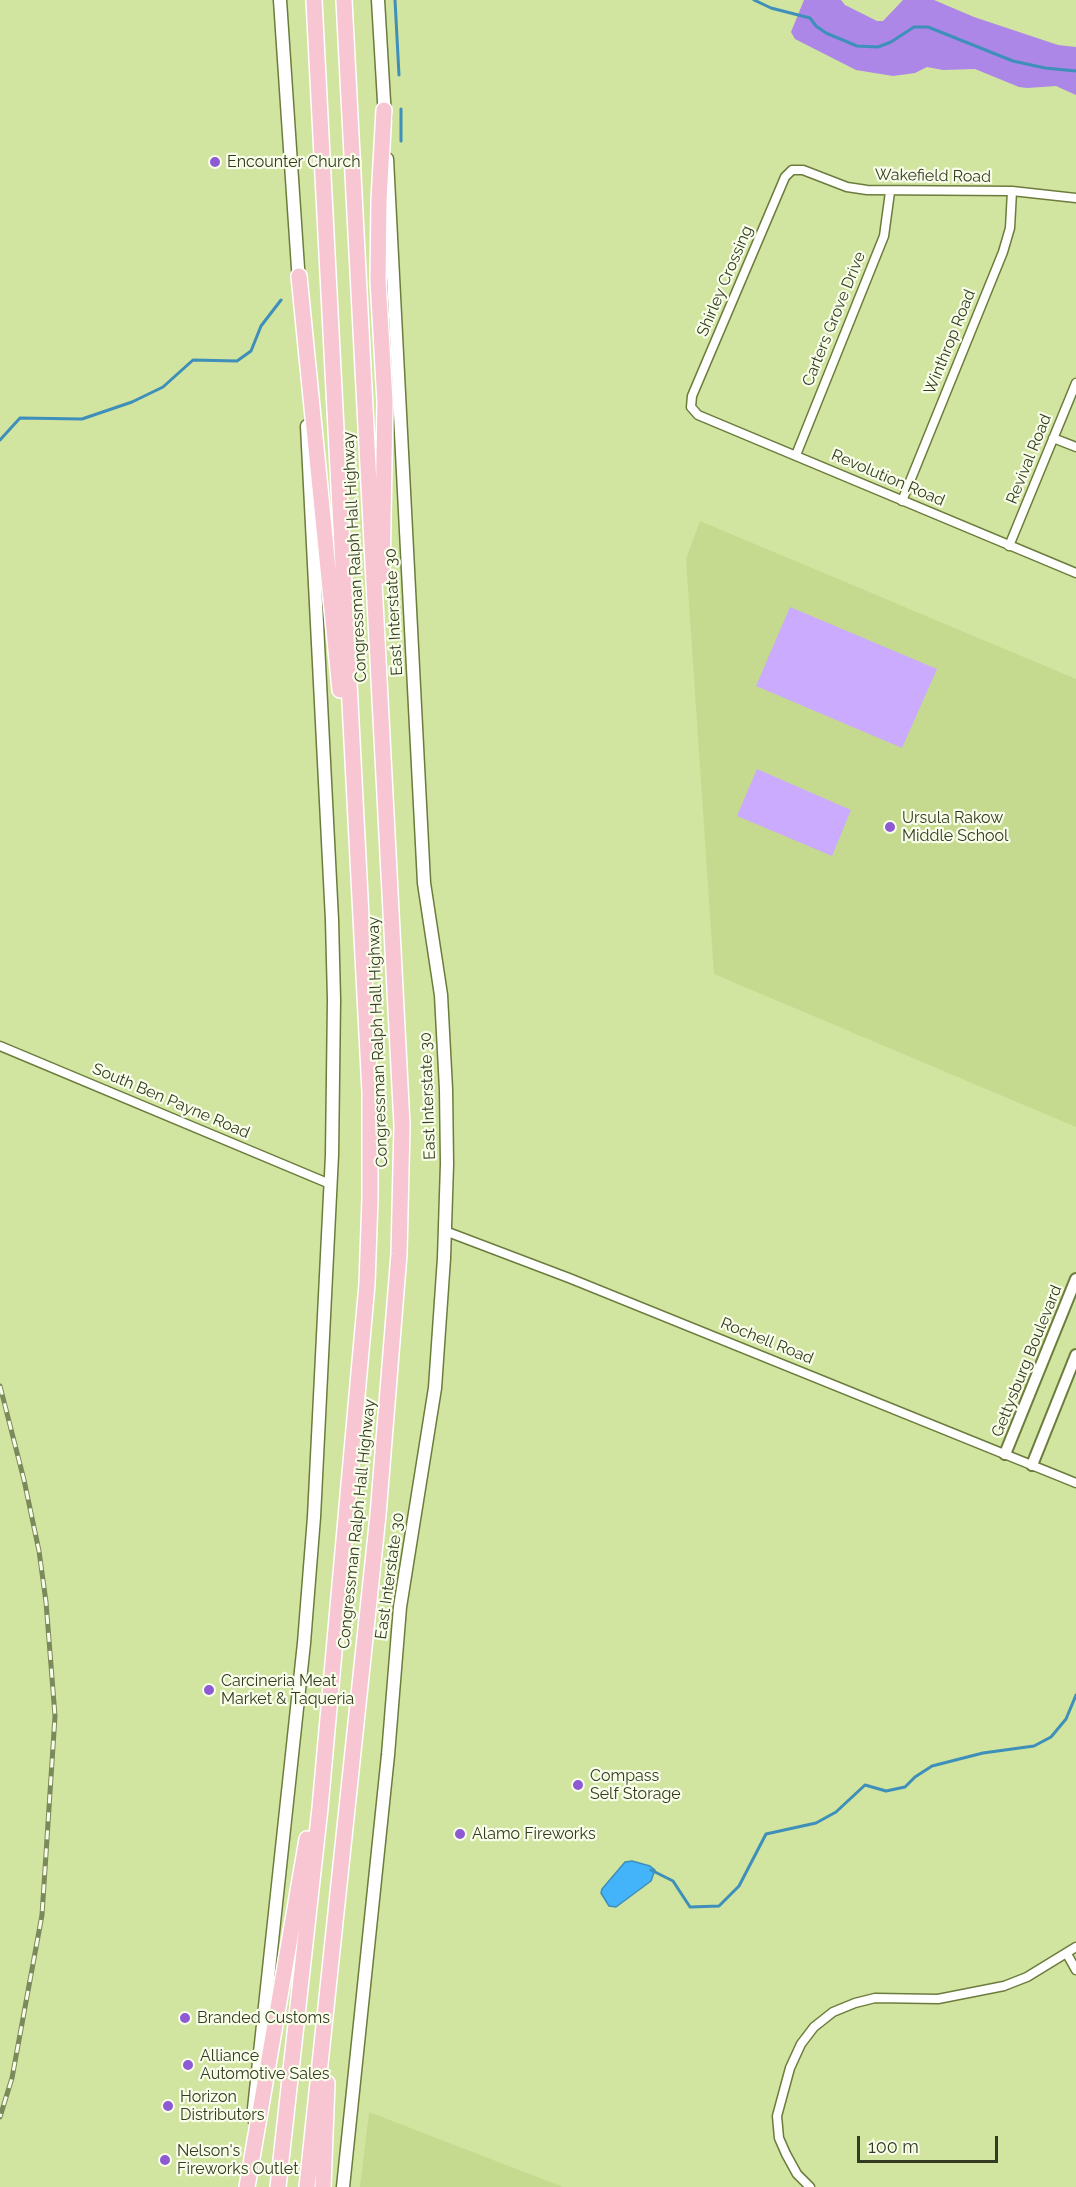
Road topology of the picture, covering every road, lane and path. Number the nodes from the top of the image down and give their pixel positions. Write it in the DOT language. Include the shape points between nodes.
graph roads {
  1 [pos="280,0"];
  2 [pos="314,0"];
  3 [pos="344,0"];
  4 [pos="378,0"];
  5 [pos="384,110"];
  6 [pos="792,170"];
  7 [pos="1012,191"];
  8 [pos="890,192"];
  9 [pos="1076,198"];
  10 [pos="299,276"];
  11 [pos="1076,383"];
  12 [pos="691,406"];
  13 [pos="1053,438"];
  14 [pos="1076,447"];
  15 [pos="796,455"];
  16 [pos="902,501"];
  17 [pos="1009,546"];
  18 [pos="1076,573"];
  19 [pos="379,654"];
  20 [pos="365,981"];
  21 [pos="0,1046"];
  22 [pos="330,1184"];
  23 [pos="445,1231"];
  24 [pos="1076,1279"];
  25 [pos="1076,1355"];
  26 [pos="1005,1454"];
  27 [pos="1032,1465"];
  28 [pos="1076,1483"];
  29 [pos="320,1808"];
  30 [pos="332,1942"];
  31 [pos="1076,1947"];
  32 [pos="1067,1954"];
  33 [pos="1076,1970"];
  34 [pos="247,2187"];
  35 [pos="278,2187"];
  36 [pos="307,2187"];
  37 [pos="323,2187"];
  38 [pos="344,2187"];
  39 [pos="810,2187"];
  1 -- 10 [label="main road"];
  2 -- 20 [label="highway, Congressman Ralph Hall Highway"];
  3 -- 19 [label="highway, Congressman Ralph Hall Highway"];
  4 -- 5 [label="main road, East Interstate 30"];
  5 -- 19 [label="highway" via="378,280 385,402"];
  5 -- 23 [label="main road, East Interstate 30" via="424,883 443,1027"];
  6 -- 8 [label="street, Wakefield Road" via="803,170 856,189"];
  6 -- 12 [label="street, Shirley Crossing" via="785,177"];
  7 -- 8 [label="street, Wakefield Road"];
  7 -- 9 [label="street, Wakefield Road"];
  7 -- 16 [label="street, Winthrop Road" via="1006,245"];
  8 -- 15 [label="street, Carters Grove Drive" via="884,236"];
  10 -- 20 [label="highway"];
  10 -- 22 [label="main road" via="332,920"];
  11 -- 13 [label="street, Revival Road"];
  12 -- 15 [label="street, Revolution Road" via="698,415"];
  13 -- 14 [label="street"];
  13 -- 17 [label="street, Revival Road"];
  15 -- 16 [label="street, Revolution Road"];
  16 -- 17 [label="street, Revolution Road"];
  17 -- 18 [label="street, Revolution Road"];
  19 -- 30 [label="highway, Congressman Ralph Hall Highway" via="402,1125 399,1254 378,1515"];
  20 -- 29 [label="highway, Congressman Ralph Hall Highway" via="370,1092 367,1284"];
  21 -- 22 [label="street, South Ben Payne Road"];
  22 -- 34 [label="main road" via="304,1643"];
  23 -- 26 [label="street, Rochell Road"];
  23 -- 38 [label="main road, East Interstate 30" via="435,1388 400,1607"];
  24 -- 26 [label="street, Gettysburg Boulevard"];
  25 -- 27 [label="street"];
  26 -- 27 [label="street, Rochell Road"];
  27 -- 28 [label="street, Rochell Road"];
  29 -- 34 [label="highway" via="307,1839"];
  29 -- 35 [label="highway, Congressman Ralph Hall Highway"];
  30 -- 36 [label="highway, Congressman Ralph Hall Highway"];
  30 -- 37 [label="highway"];
  31 -- 32 [label="street"];
  32 -- 33 [label="street"];
  32 -- 39 [label="street" via="1004,1986 938,1999 875,1998 833,2012 814,2027 790,2068 777,2116 779,2138 786,2154"];
}
